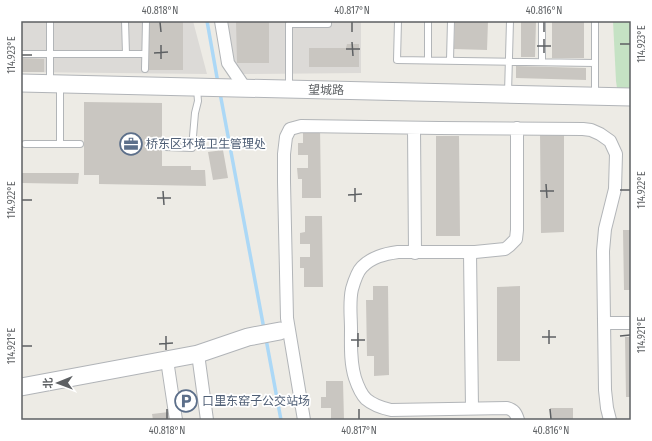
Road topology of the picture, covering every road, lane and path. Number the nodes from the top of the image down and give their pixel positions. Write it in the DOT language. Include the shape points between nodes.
graph roads {
  1 [pos="50,21"];
  2 [pos="125,21"];
  3 [pos="146,21"];
  4 [pos="221,21"];
  5 [pos="328,21"];
  6 [pos="398,21"];
  7 [pos="428,21"];
  8 [pos="451,21"];
  9 [pos="510,21"];
  10 [pos="542,21"];
  11 [pos="595,21"];
  12 [pos="21,54"];
  13 [pos="50,54"];
  14 [pos="126,54"];
  15 [pos="145,54"];
  16 [pos="428,60"];
  17 [pos="450,60"];
  18 [pos="509,61"];
  19 [pos="542,62"];
  20 [pos="595,63"];
  21 [pos="145,69"];
  22 [pos="21,83"];
  23 [pos="55,83"];
  24 [pos="198,87"];
  25 [pos="239,88"];
  26 [pos="288,89"];
  27 [pos="508,94"];
  28 [pos="595,96"];
  29 [pos="631,97"];
  30 [pos="414,128"];
  31 [pos="517,128"];
  32 [pos="26,144"];
  33 [pos="60,144"];
  34 [pos="80,144"];
  35 [pos="165,147"];
  36 [pos="470,252"];
  37 [pos="415,253"];
  38 [pos="631,322"];
  39 [pos="604,323"];
  40 [pos="284,330"];
  41 [pos="198,354"];
  42 [pos="167,360"];
  43 [pos="21,387"];
  44 [pos="472,408"];
  45 [pos="419,415"];
  46 [pos="176,420"];
  47 [pos="207,420"];
  48 [pos="304,420"];
  49 [pos="518,420"];
  50 [pos="610,420"];
  1 -- 13 [label="lane"];
  2 -- 14 [label="lane"];
  3 -- 15 [label="lane"];
  4 -- 25 [label="street" via="228,63"];
  5 -- 26 [label="lane" via="328,24 289,24"];
  6 -- 16 [label="lane" via="397,60"];
  7 -- 16 [label="lane"];
  8 -- 17 [label="lane"];
  9 -- 18 [label="lane"];
  10 -- 19 [label="lane"];
  11 -- 20 [label="lane"];
  12 -- 13 [label="lane"];
  13 -- 14 [label="lane"];
  13 -- 23 [label="lane"];
  14 -- 15 [label="lane"];
  15 -- 21 [label="lane"];
  16 -- 17 [label="lane"];
  17 -- 18 [label="lane"];
  18 -- 19 [label="lane"];
  18 -- 27 [label="lane"];
  19 -- 20 [label="lane"];
  20 -- 28 [label="lane"];
  22 -- 23 [label="main road, 望城路"];
  23 -- 24 [label="main road, 望城路"];
  23 -- 33 [label="lane"];
  24 -- 25 [label="main road, 望城路"];
  24 -- 35 [label="lane" via="192,148"];
  25 -- 26 [label="main road, 望城路"];
  26 -- 27 [label="main road, 望城路"];
  27 -- 28 [label="main road, 望城路"];
  28 -- 29 [label="main road, 望城路"];
  30 -- 31 [label="street"];
  30 -- 37 [label="street"];
  30 -- 40 [label="street" via="301,126 290,129 286,137 284,154 287,318"];
  31 -- 36 [label="street" via="516,239 505,249"];
  31 -- 39 [label="street" via="591,130 610,141 616,154 615,190 605,229 603,251"];
  32 -- 33 [label="lane"];
  33 -- 34 [label="lane"];
  36 -- 37 [label="street"];
  36 -- 44 [label="street"];
  37 -- 45 [label="street" via="398,252 369,260 356,277 350,303 352,363 359,387 366,398 381,408"];
  38 -- 39 [label="street"];
  39 -- 50 [label="street" via="607,408"];
  40 -- 41 [label="main road" via="248,337"];
  40 -- 48 [label="street"];
  41 -- 42 [label="main road"];
  41 -- 47 [label="street"];
  42 -- 43 [label="main road"];
  42 -- 46 [label="street"];
  44 -- 45 [label="street"];
  44 -- 49 [label="street" via="507,408 516,413"];
}
